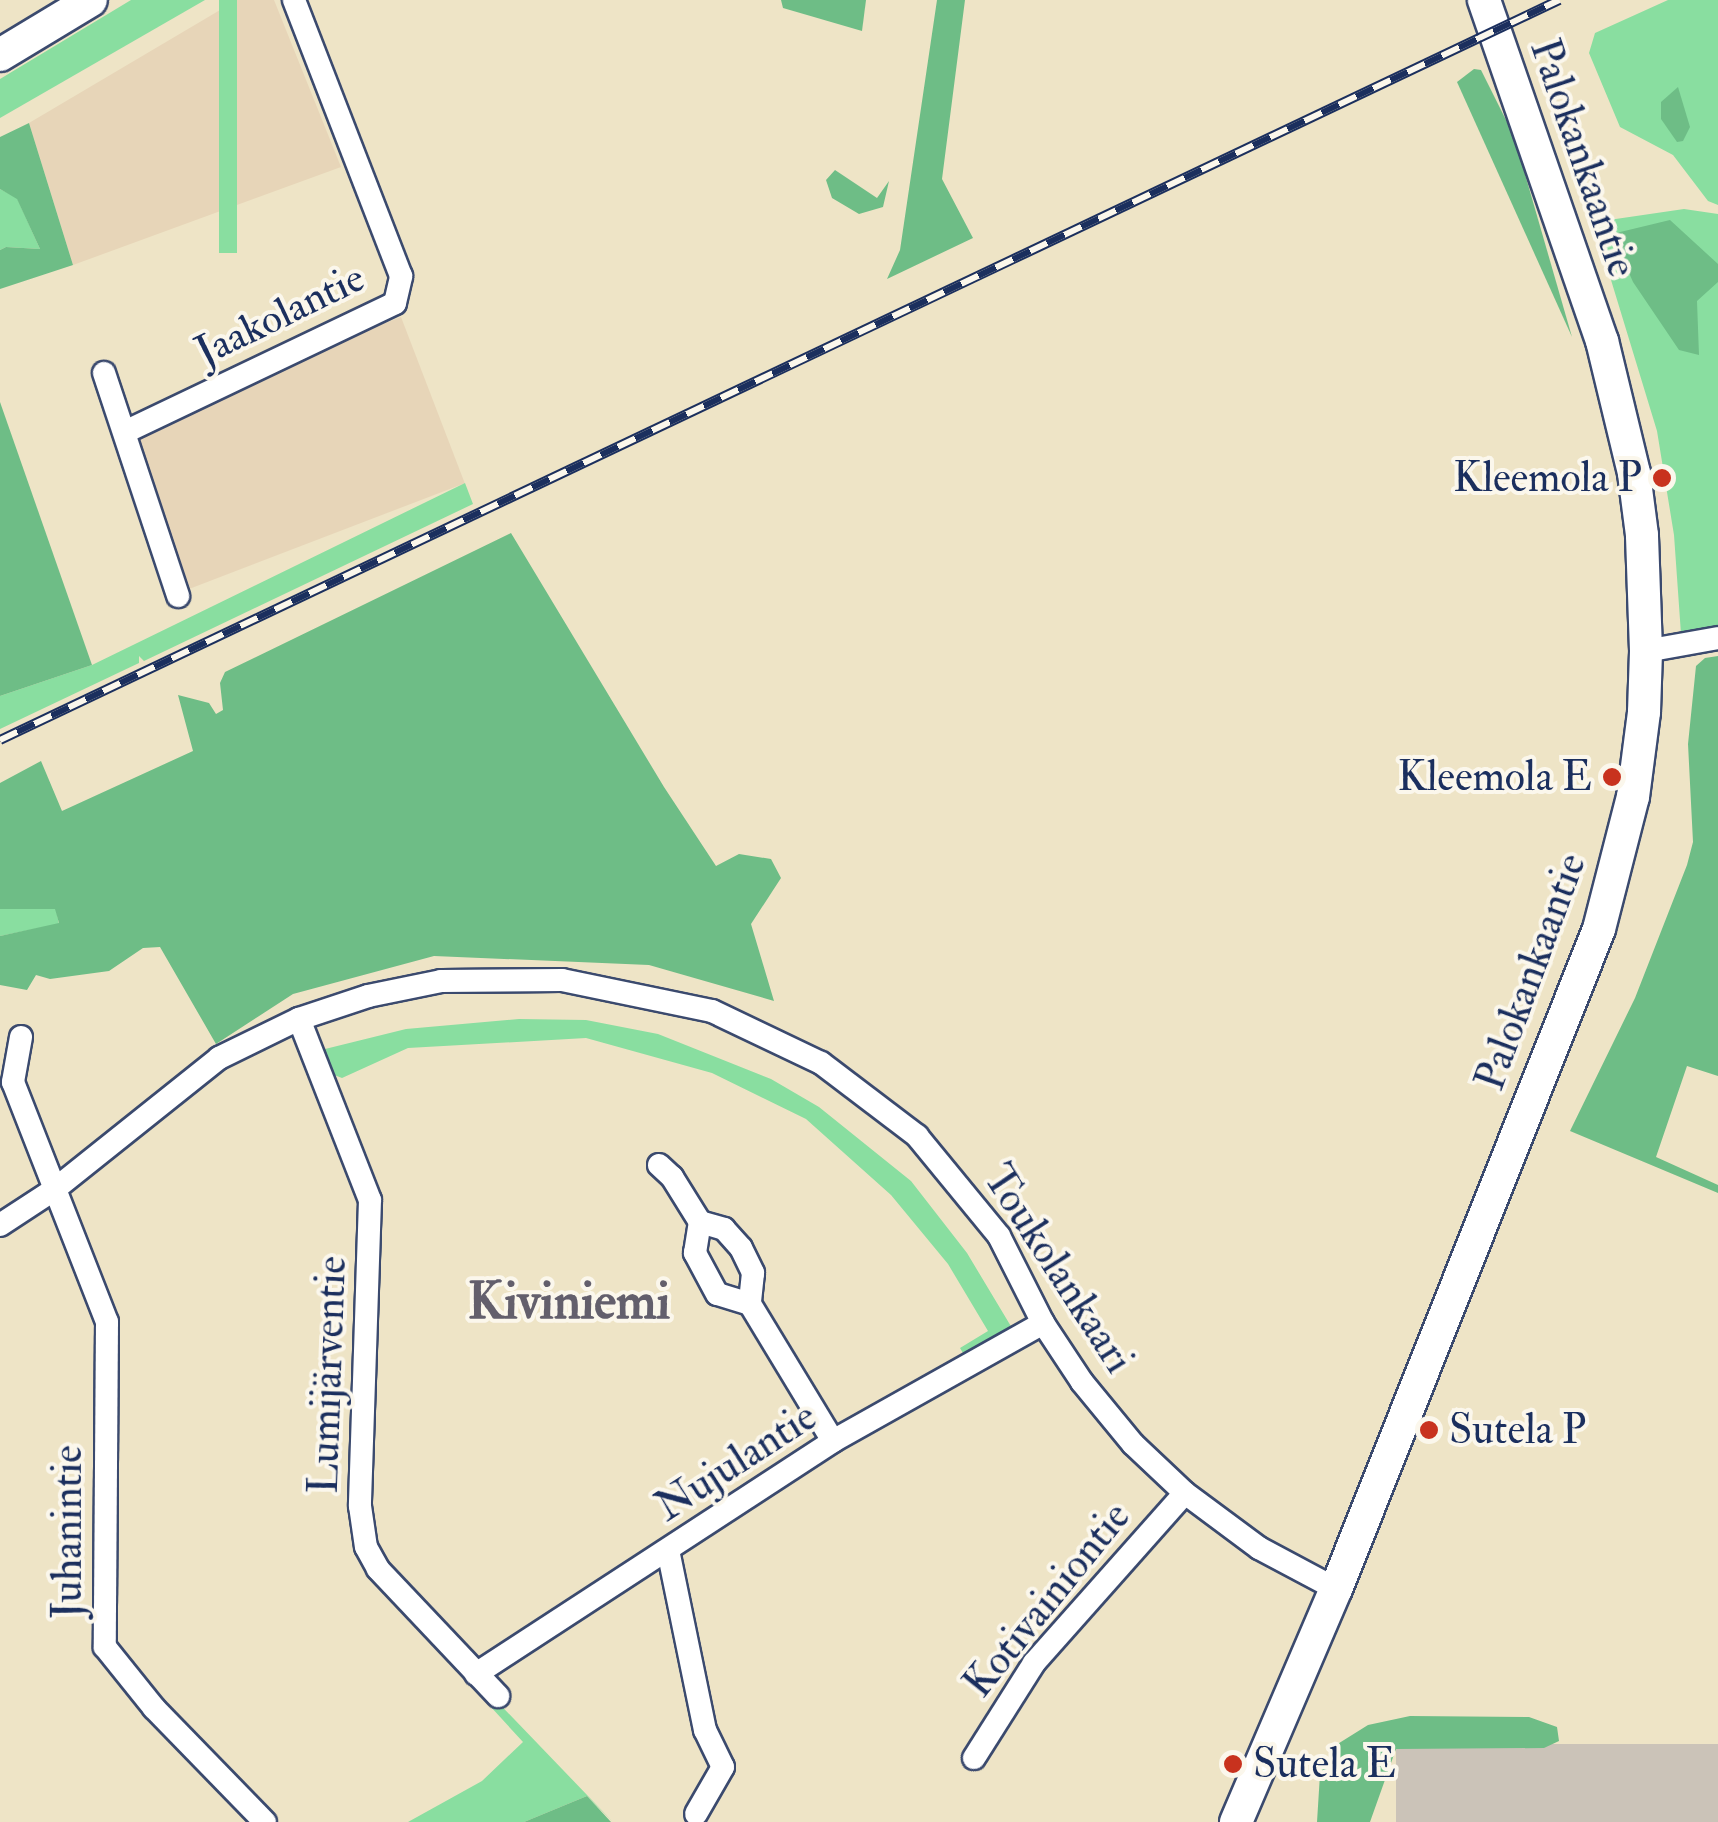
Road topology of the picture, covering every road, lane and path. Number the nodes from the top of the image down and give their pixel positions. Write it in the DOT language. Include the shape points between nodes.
graph roads {
  1 [pos="91,0"];
  2 [pos="294,0"];
  3 [pos="1484,0"];
  4 [pos="0,55"];
  5 [pos="104,373"];
  6 [pos="125,432"];
  7 [pos="178,596"];
  8 [pos="1718,638"];
  9 [pos="1646,651"];
  10 [pos="299,1019"];
  11 [pos="21,1037"];
  12 [pos="658,1165"];
  13 [pos="55,1190"];
  14 [pos="700,1222"];
  15 [pos="0,1226"];
  16 [pos="750,1304"];
  17 [pos="1042,1322"];
  18 [pos="833,1441"];
  19 [pos="1185,1493"];
  20 [pos="668,1550"];
  21 [pos="1336,1589"];
  22 [pos="476,1674"];
  23 [pos="498,1696"];
  24 [pos="974,1758"];
  25 [pos="696,1814"];
  26 [pos="266,1822"];
  27 [pos="1236,1822"];
  1 -- 4 [label="main road"];
  2 -- 6 [label="street, Jaakolantie" via="401,276 395,304"];
  3 -- 9 [label="main road, Palokankaantie" via="1620,409 1642,535"];
  5 -- 6 [label="street"];
  6 -- 7 [label="street"];
  8 -- 9 [label="street"];
  9 -- 21 [label="main road, Palokankaantie" via="1633,797 1600,929"];
  10 -- 13 [label="street, Toukolankaari" via="218,1058"];
  10 -- 17 [label="street, Toukolankaari" via="441,981 504,978 611,987 712,1010 822,1063 917,1136 999,1236"];
  10 -- 22 [label="street, Lumijärventie" via="370,1200 360,1506 366,1547 378,1570"];
  11 -- 13 [label="street, Juhanintie" via="13,1082"];
  12 -- 14 [label="street"];
  13 -- 15 [label="street, Toukolankaari"];
  13 -- 26 [label="street, Juhanintie" via="107,1322 106,1647 154,1708"];
  14 -- 16 [label="street" via="724,1228 741,1248 753,1273"];
  14 -- 16 [label="street" via="695,1254 717,1294"];
  16 -- 18 [label="street"];
  17 -- 18 [label="street, Nujulantie"];
  17 -- 19 [label="street, Toukolankaari" via="1134,1444"];
  18 -- 20 [label="street, Nujulantie"];
  19 -- 21 [label="street, Toukolankaari" via="1259,1548"];
  19 -- 24 [label="street, Kotivainiontie" via="1034,1663"];
  20 -- 22 [label="street, Nujulantie"];
  20 -- 25 [label="street" via="705,1730 723,1767"];
  21 -- 27 [label="main road, Palokankaantie"];
  22 -- 23 [label="street, Lumijärventie"];
}
